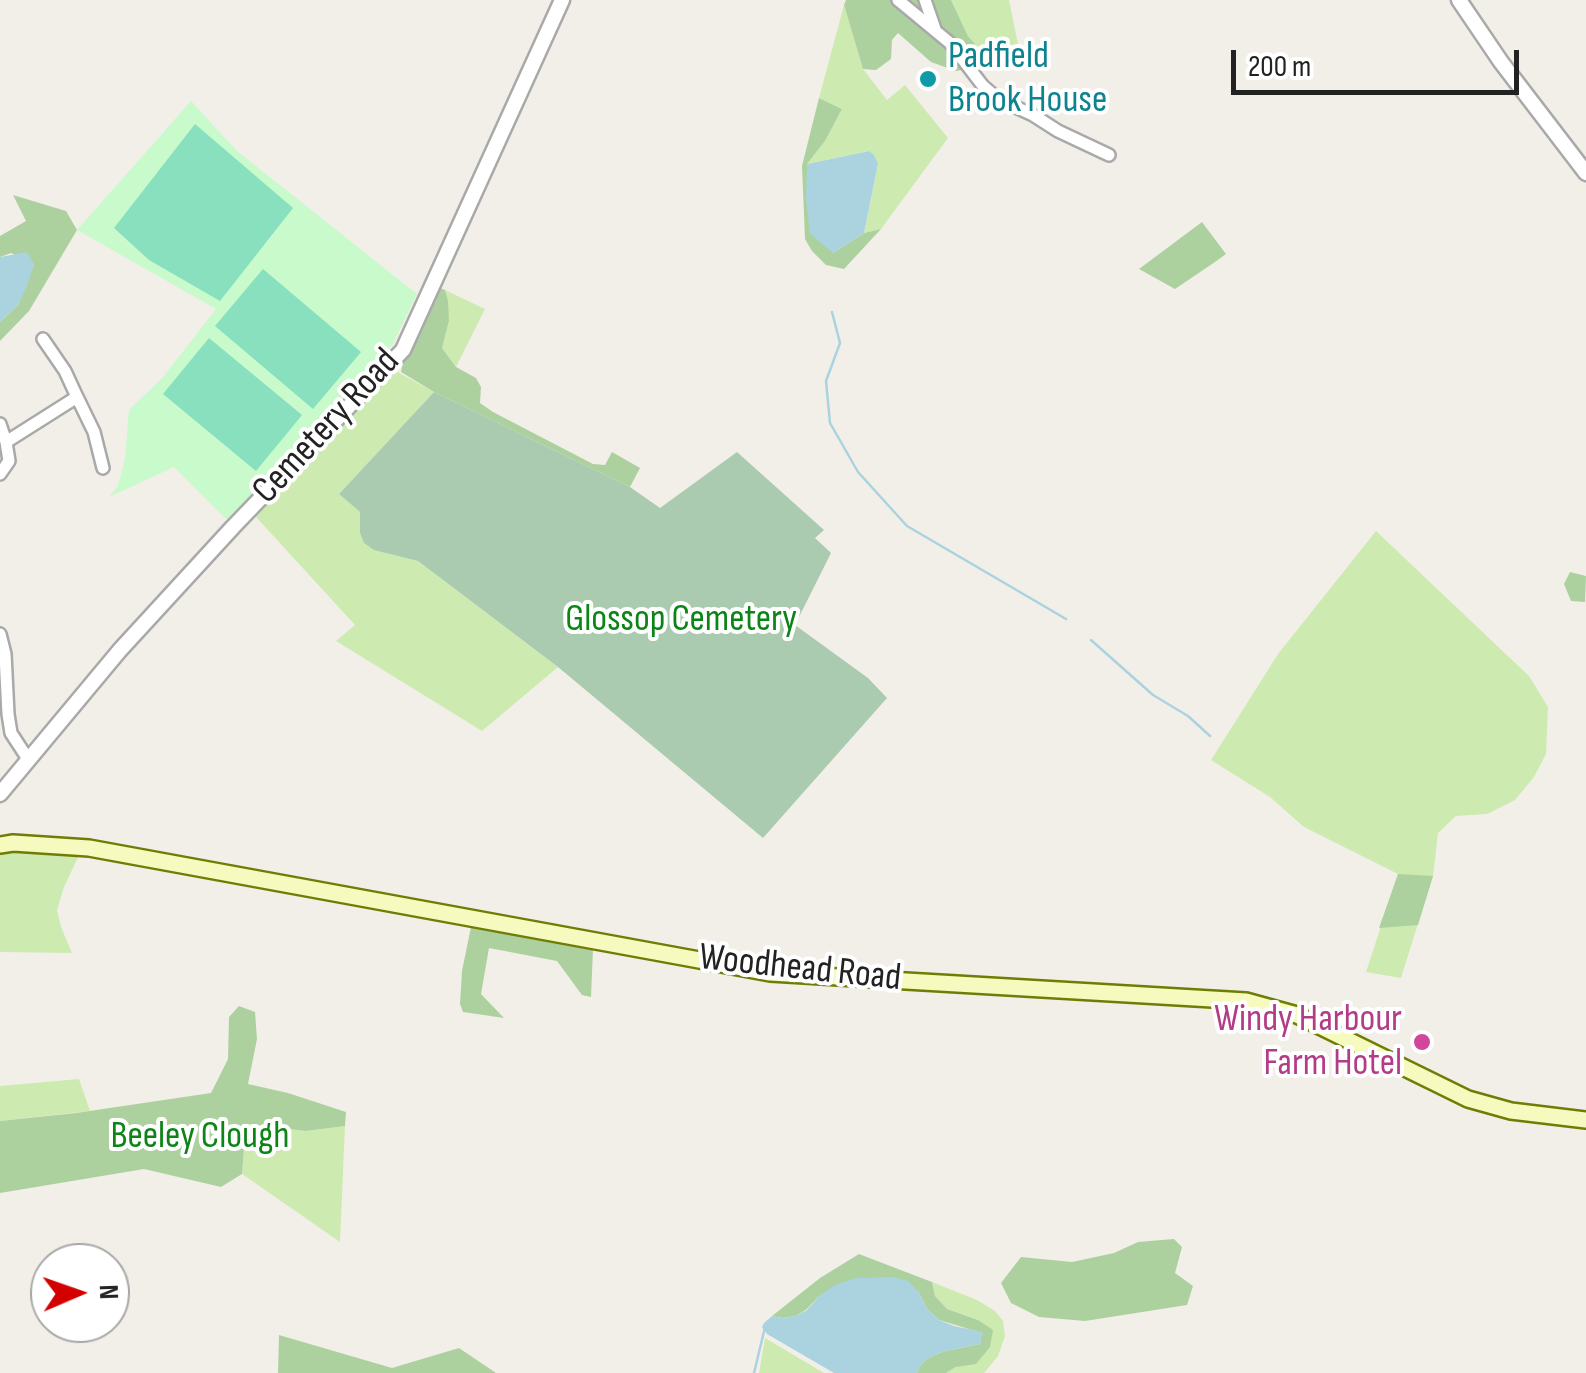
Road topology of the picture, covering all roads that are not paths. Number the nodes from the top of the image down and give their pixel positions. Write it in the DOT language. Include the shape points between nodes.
graph roads {
  1 [pos="562,0"];
  2 [pos="898,0"];
  3 [pos="926,0"];
  4 [pos="1459,0"];
  5 [pos="935,29"];
  6 [pos="1109,155"];
  7 [pos="1586,173"];
  8 [pos="44,339"];
  9 [pos="77,397"];
  10 [pos="0,424"];
  11 [pos="6,442"];
  12 [pos="103,468"];
  13 [pos="0,474"];
  14 [pos="0,634"];
  15 [pos="28,759"];
  16 [pos="0,794"];
  17 [pos="0,846"];
  18 [pos="1586,1120"];
  1 -- 15 [label="street, Cemetery Road" via="403,350 233,526"];
  2 -- 5 [label="street"];
  3 -- 5 [label="street"];
  4 -- 7 [label="street"];
  5 -- 6 [label="street" via="998,99"];
  8 -- 9 [label="street"];
  9 -- 11 [label="street"];
  9 -- 12 [label="street"];
  10 -- 11 [label="street"];
  11 -- 13 [label="street" via="9,461"];
  14 -- 15 [label="street" via="12,733"];
  15 -- 16 [label="street, Cemetery Road"];
  17 -- 18 [label="main road, Woodhead Road" via="89,848 786,975 1246,1001 1297,1015 1468,1099"];
}
